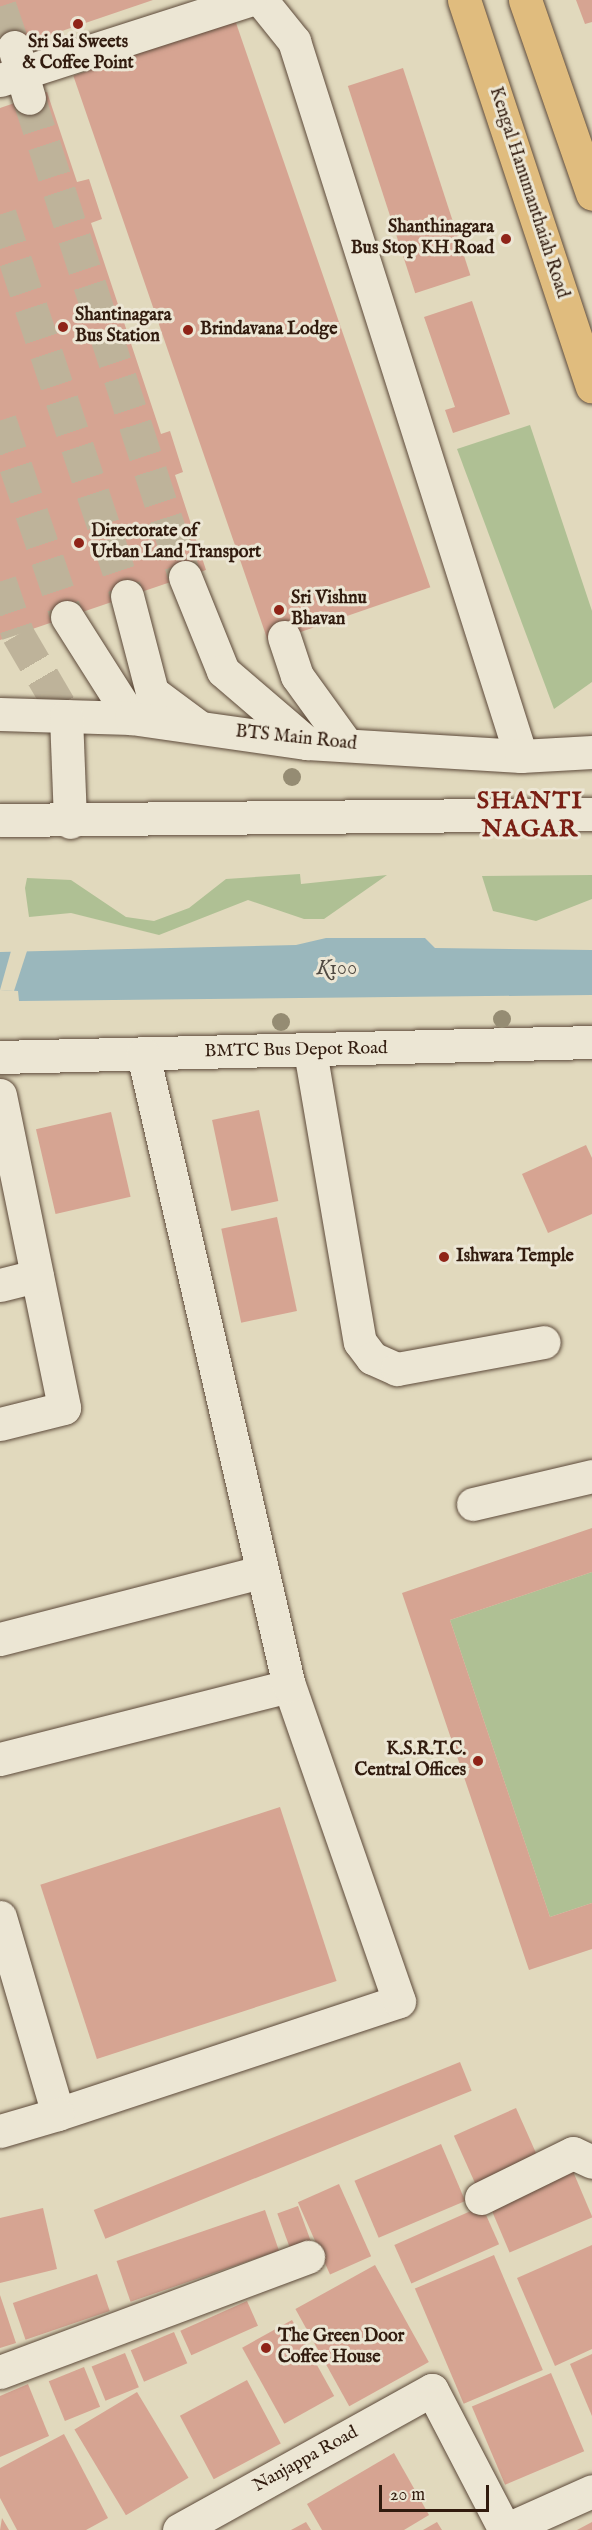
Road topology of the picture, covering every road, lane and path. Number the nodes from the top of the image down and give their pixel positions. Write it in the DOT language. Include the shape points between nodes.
graph roads {
  1 [pos="249,0"];
  2 [pos="261,0"];
  3 [pos="464,0"];
  4 [pos="525,0"];
  5 [pos="16,75"];
  6 [pos="592,194"];
  7 [pos="592,386"];
  8 [pos="185,577"];
  9 [pos="127,596"];
  10 [pos="68,617"];
  11 [pos="284,637"];
  12 [pos="0,714"];
  13 [pos="66,716"];
  14 [pos="131,718"];
  15 [pos="199,727"];
  16 [pos="307,743"];
  17 [pos="347,745"];
  18 [pos="592,752"];
  19 [pos="520,756"];
  20 [pos="592,814"];
  21 [pos="0,820"];
  22 [pos="70,822"];
  23 [pos="592,1042"];
  24 [pos="310,1051"];
  25 [pos="143,1054"];
  26 [pos="0,1057"];
  27 [pos="0,1095"];
  28 [pos="37,1276"];
  29 [pos="0,1285"];
  30 [pos="544,1342"];
  31 [pos="0,1424"];
  32 [pos="592,1476"];
  33 [pos="473,1504"];
  34 [pos="261,1572"];
  35 [pos="0,1639"];
  36 [pos="289,1686"];
  37 [pos="0,1759"];
  38 [pos="0,1917"];
  39 [pos="58,2114"];
  40 [pos="0,2131"];
  41 [pos="592,2162"];
  42 [pos="481,2198"];
  43 [pos="309,2257"];
  44 [pos="0,2372"];
  45 [pos="592,2491"];
  46 [pos="179,2530"];
  47 [pos="505,2530"];
  1 -- 5 [label="street"];
  2 -- 19 [label="street" via="294,41"];
  3 -- 7 [label="main road, Kengal Hanumanthaiah Road"];
  4 -- 6 [label="main road"];
  8 -- 16 [label="street" via="223,671"];
  9 -- 15 [label="street" via="152,692"];
  10 -- 14 [label="street"];
  11 -- 17 [label="street" via="297,676"];
  12 -- 13 [label="street, BTS Main Road"];
  13 -- 14 [label="street, BTS Main Road"];
  13 -- 22 [label="street"];
  14 -- 15 [label="street, BTS Main Road"];
  15 -- 16 [label="street, BTS Main Road"];
  16 -- 17 [label="street, BTS Main Road"];
  17 -- 19 [label="street, BTS Main Road"];
  18 -- 19 [label="street, BTS Main Road"];
  20 -- 22 [label="street"];
  21 -- 22 [label="street"];
  23 -- 24 [label="street, BMTC Bus Depot Road"];
  24 -- 25 [label="street, BMTC Bus Depot Road"];
  24 -- 30 [label="street" via="360,1342 372,1358 397,1369"];
  25 -- 26 [label="street, BMTC Bus Depot Road"];
  25 -- 34 [label="street"];
  27 -- 28 [label="street"];
  28 -- 29 [label="street"];
  28 -- 31 [label="street" via="64,1408"];
  32 -- 33 [label="street"];
  34 -- 35 [label="street"];
  34 -- 36 [label="street"];
  36 -- 37 [label="street"];
  36 -- 39 [label="street" via="399,2001"];
  38 -- 39 [label="street"];
  39 -- 40 [label="street"];
  41 -- 42 [label="street" via="573,2153"];
  43 -- 44 [label="street"];
  45 -- 47 [label="street"];
  46 -- 47 [label="street, Nanjappa Road" via="432,2390"];
}
